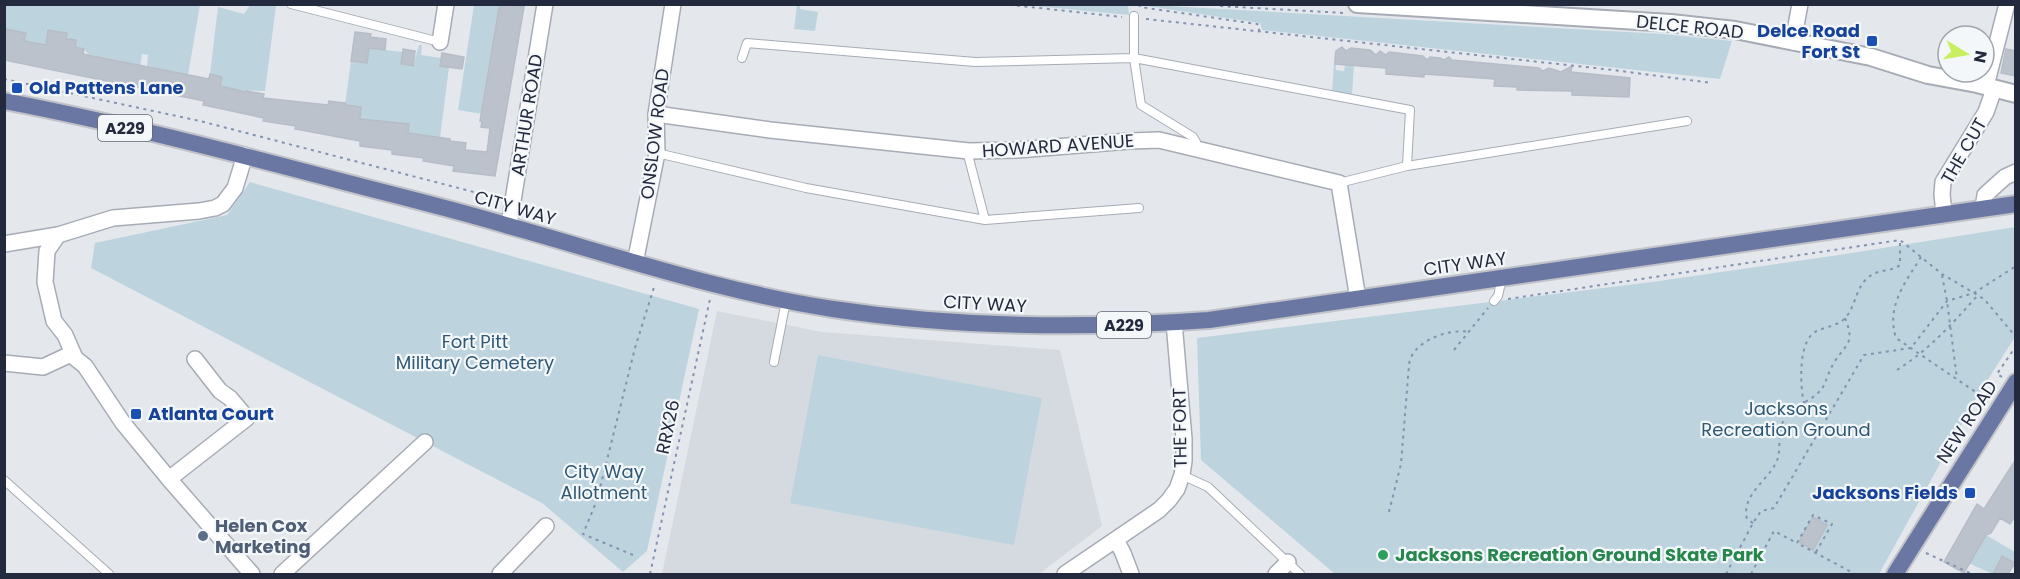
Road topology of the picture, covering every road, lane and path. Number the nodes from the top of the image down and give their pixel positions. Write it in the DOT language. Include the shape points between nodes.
graph roads {
  1 [pos="291,4"];
  2 [pos="446,4"];
  3 [pos="545,4"];
  4 [pos="673,4"];
  5 [pos="1002,4"];
  6 [pos="1139,4"];
  7 [pos="1213,4"];
  8 [pos="1800,4"];
  9 [pos="2007,4"];
  10 [pos="1440,7"];
  11 [pos="1356,9"];
  12 [pos="1565,10"];
  13 [pos="1134,17"];
  14 [pos="1258,32"];
  15 [pos="440,42"];
  16 [pos="1793,42"];
  17 [pos="742,58"];
  18 [pos="1134,58"];
  19 [pos="4,78"];
  20 [pos="1712,83"];
  21 [pos="1990,87"];
  22 [pos="2016,94"];
  23 [pos="4,101"];
  24 [pos="656,114"];
  25 [pos="1687,121"];
  26 [pos="1195,148"];
  27 [pos="967,151"];
  28 [pos="657,153"];
  29 [pos="245,155"];
  30 [pos="1407,166"];
  31 [pos="2016,172"];
  32 [pos="1339,183"];
  33 [pos="514,202"];
  34 [pos="2016,204"];
  35 [pos="1139,208"];
  36 [pos="1983,208"];
  37 [pos="1944,214"];
  38 [pos="985,220"];
  39 [pos="509,225"];
  40 [pos="58,235"];
  41 [pos="1892,237"];
  42 [pos="1900,240"];
  43 [pos="1893,243"];
  44 [pos="4,244"];
  45 [pos="1921,257"];
  46 [pos="635,263"];
  47 [pos="2016,266"];
  48 [pos="659,270"];
  49 [pos="1942,274"];
  50 [pos="1502,278"];
  51 [pos="713,284"];
  52 [pos="1976,294"];
  53 [pos="1358,299"];
  54 [pos="786,301"];
  55 [pos="1494,301"];
  56 [pos="1947,301"];
  57 [pos="1845,318"];
  58 [pos="1174,322"];
  59 [pos="1951,326"];
  60 [pos="1469,332"];
  61 [pos="2016,337"];
  62 [pos="2016,346"];
  63 [pos="1911,348"];
  64 [pos="1454,350"];
  65 [pos="72,353"];
  66 [pos="1921,355"];
  67 [pos="195,359"];
  68 [pos="774,362"];
  69 [pos="4,363"];
  70 [pos="1897,370"];
  71 [pos="1997,374"];
  72 [pos="1957,379"];
  73 [pos="2016,382"];
  74 [pos="1978,395"];
  75 [pos="1804,403"];
  76 [pos="425,442"];
  77 [pos="1182,475"];
  78 [pos="169,479"];
  79 [pos="4,480"];
  80 [pos="1389,512"];
  81 [pos="1753,523"];
  82 [pos="546,526"];
  83 [pos="1116,540"];
  84 [pos="1797,543"];
  85 [pos="1912,546"];
  86 [pos="1816,552"];
  87 [pos="633,555"];
  88 [pos="1288,562"];
  89 [pos="109,574"];
  90 [pos="252,574"];
  91 [pos="282,574"];
  92 [pos="500,574"];
  93 [pos="650,574"];
  94 [pos="1065,574"];
  95 [pos="1131,574"];
  96 [pos="1276,574"];
  97 [pos="1300,574"];
  98 [pos="1726,574"];
  99 [pos="1751,574"];
  100 [pos="1855,574"];
  101 [pos="1895,574"];
  102 [pos="1972,574"];
  1 -- 15 [label="lane"];
  2 -- 15 [label="street"];
  3 -- 33 [label="street, ARTHUR ROAD"];
  4 -- 24 [label="street, ONSLOW ROAD"];
  5 -- 13 [label="path"];
  6 -- 14 [label="path" via="1257,24"];
  7 -- 11 [label="path"];
  8 -- 16 [label="street"];
  9 -- 21 [label="street, THE CUT"];
  10 -- 11 [label="street, DELCE ROAD"];
  10 -- 12 [label="street, DELCE ROAD"];
  12 -- 16 [label="street, DELCE ROAD" via="1734,30"];
  13 -- 14 [label="path"];
  13 -- 18 [label="lane"];
  14 -- 20 [label="path"];
  16 -- 21 [label="street, DELCE ROAD"];
  17 -- 18 [label="lane" via="747,43 975,62"];
  18 -- 26 [label="lane" via="1142,107 1193,137"];
  18 -- 30 [label="lane" via="1410,110"];
  19 -- 33 [label="path" via="200,121"];
  21 -- 22 [label="street, DELCE ROAD"];
  21 -- 37 [label="street, THE CUT" via="1986,112 1943,182"];
  23 -- 29 [label="main road, CITY WAY / A229"];
  24 -- 27 [label="street, HOWARD AVENUE"];
  24 -- 28 [label="street, ONSLOW ROAD"];
  25 -- 30 [label="lane"];
  26 -- 27 [label="street, HOWARD AVENUE" via="1149,140"];
  26 -- 32 [label="street, HOWARD AVENUE"];
  27 -- 38 [label="lane"];
  28 -- 38 [label="lane" via="806,188"];
  28 -- 46 [label="street, ONSLOW ROAD"];
  29 -- 39 [label="main road, CITY WAY / A229"];
  29 -- 40 [label="street" via="235,188 223,204 214,208 113,218"];
  30 -- 32 [label="lane"];
  31 -- 36 [label="street" via="1984,195"];
  32 -- 53 [label="street"];
  33 -- 39 [label="street, ARTHUR ROAD"];
  34 -- 36 [label="main road, CITY WAY / A229"];
  35 -- 38 [label="lane"];
  36 -- 37 [label="main road, CITY WAY / A229"];
  37 -- 50 [label="main road, CITY WAY / A229"];
  39 -- 46 [label="main road, CITY WAY / A229"];
  40 -- 44 [label="street"];
  40 -- 65 [label="street" via="47,251 45,282 53,318"];
  41 -- 43 [label="path"];
  42 -- 43 [label="path"];
  42 -- 45 [label="path"];
  42 -- 57 [label="path" via="1900,265 1870,275 1860,285"];
  43 -- 55 [label="path"];
  45 -- 49 [label="path"];
  45 -- 63 [label="path" via="1897,296 1892,325 1896,338"];
  46 -- 48 [label="main road, CITY WAY / A229"];
  47 -- 52 [label="path"];
  48 -- 51 [label="main road, CITY WAY / A229"];
  48 -- 87 [label="path" via="597,500 584,534"];
  49 -- 52 [label="path"];
  49 -- 56 [label="path"];
  50 -- 53 [label="main road, CITY WAY / A229"];
  50 -- 55 [label="lane"];
  51 -- 54 [label="main road, CITY WAY / A229"];
  51 -- 93 [label="path, RRX26"];
  52 -- 56 [label="path"];
  52 -- 59 [label="path"];
  52 -- 61 [label="path"];
  53 -- 58 [label="main road, CITY WAY / A229"];
  54 -- 58 [label="main road, CITY WAY / A229" via="985,325"];
  54 -- 68 [label="lane"];
  55 -- 60 [label="path"];
  56 -- 59 [label="path"];
  56 -- 63 [label="path"];
  57 -- 75 [label="path" via="1848,347 1836,359 1824,388"];
  57 -- 75 [label="path" via="1812,334 1804,347"];
  58 -- 77 [label="street, THE FORT" via="1184,439"];
  59 -- 66 [label="path"];
  59 -- 72 [label="path"];
  60 -- 64 [label="path"];
  60 -- 80 [label="path" via="1462,330 1427,340 1411,353 1401,464"];
  62 -- 71 [label="path"];
  63 -- 66 [label="path"];
  63 -- 81 [label="path" via="1864,355 1774,508 1761,511"];
  65 -- 69 [label="street" via="43,367"];
  65 -- 78 [label="street"];
  66 -- 70 [label="path"];
  66 -- 72 [label="path"];
  67 -- 78 [label="street" via="247,418"];
  72 -- 74 [label="path"];
  73 -- 85 [label="main road, NEW ROAD"];
  75 -- 81 [label="path" via="1785,417 1779,428 1775,464 1745,510"];
  76 -- 91 [label="street"];
  77 -- 83 [label="street, THE FORT" via="1166,503"];
  77 -- 88 [label="lane" via="1208,487"];
  78 -- 90 [label="street"];
  79 -- 89 [label="lane"];
  81 -- 98 [label="path"];
  82 -- 92 [label="street"];
  83 -- 94 [label="street, THE FORT"];
  83 -- 95 [label="street"];
  84 -- 86 [label="path"];
  84 -- 86 [label="path" via="1814,515 1832,524"];
  84 -- 99 [label="path" via="1774,531"];
  85 -- 101 [label="main road, NEW ROAD"];
  85 -- 102 [label="path"];
  86 -- 100 [label="path"];
  88 -- 96 [label="street"];
  88 -- 97 [label="lane"];
}
